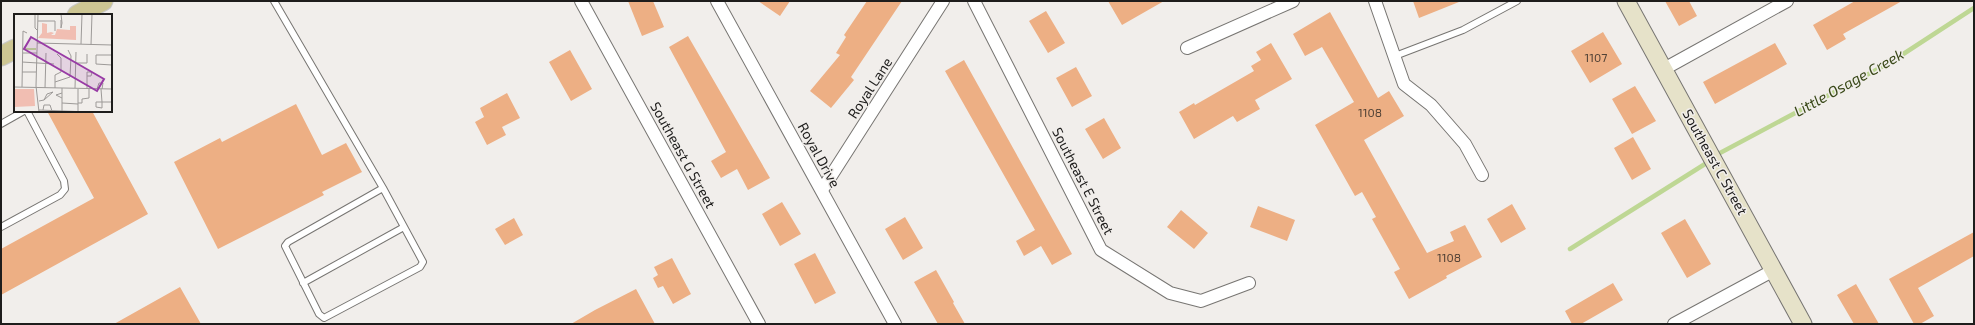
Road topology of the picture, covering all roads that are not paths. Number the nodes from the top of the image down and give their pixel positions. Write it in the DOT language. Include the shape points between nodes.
graph roads {
  1 [pos="103,1"];
  2 [pos="274,1"];
  3 [pos="581,1"];
  4 [pos="717,1"];
  5 [pos="943,1"];
  6 [pos="974,1"];
  7 [pos="1292,1"];
  8 [pos="1375,1"];
  9 [pos="1517,1"];
  10 [pos="1626,1"];
  11 [pos="1787,1"];
  12 [pos="79,14"];
  13 [pos="1187,48"];
  14 [pos="1394,56"];
  15 [pos="1664,69"];
  16 [pos="24,112"];
  17 [pos="27,112"];
  18 [pos="1,124"];
  19 [pos="1482,175"];
  20 [pos="383,188"];
  21 [pos="822,190"];
  22 [pos="1,227"];
  23 [pos="404,227"];
  24 [pos="1774,270"];
  25 [pos="303,283"];
  26 [pos="1249,283"];
  27 [pos="756,323"];
  28 [pos="895,324"];
  29 [pos="1674,324"];
  30 [pos="1803,324"];
  1 -- 12 [label="main road"];
  2 -- 20 [label="lane"];
  3 -- 27 [label="street, Southeast G Street"];
  4 -- 21 [label="street, Royal Drive"];
  5 -- 21 [label="street, Royal Lane"];
  6 -- 26 [label="street, Southeast E Street" via="1101,250 1170,293 1202,301"];
  7 -- 13 [label="street"];
  8 -- 14 [label="street"];
  9 -- 14 [label="lane" via="1463,30"];
  10 -- 15 [label="street, Southeast C Street"];
  11 -- 15 [label="street"];
  14 -- 19 [label="street" via="1404,84 1431,105 1465,144"];
  15 -- 24 [label="street, Southeast C Street"];
  16 -- 18 [label="lane"];
  17 -- 22 [label="lane" via="64,181 64,188 60,195"];
  20 -- 23 [label="lane"];
  20 -- 25 [label="lane" via="288,242 285,246"];
  21 -- 28 [label="street, Royal Drive"];
  23 -- 25 [label="lane"];
  23 -- 25 [label="lane" via="423,262 420,267 324,318 319,314"];
  24 -- 29 [label="street"];
  24 -- 30 [label="street, Southeast C Street"];
}
